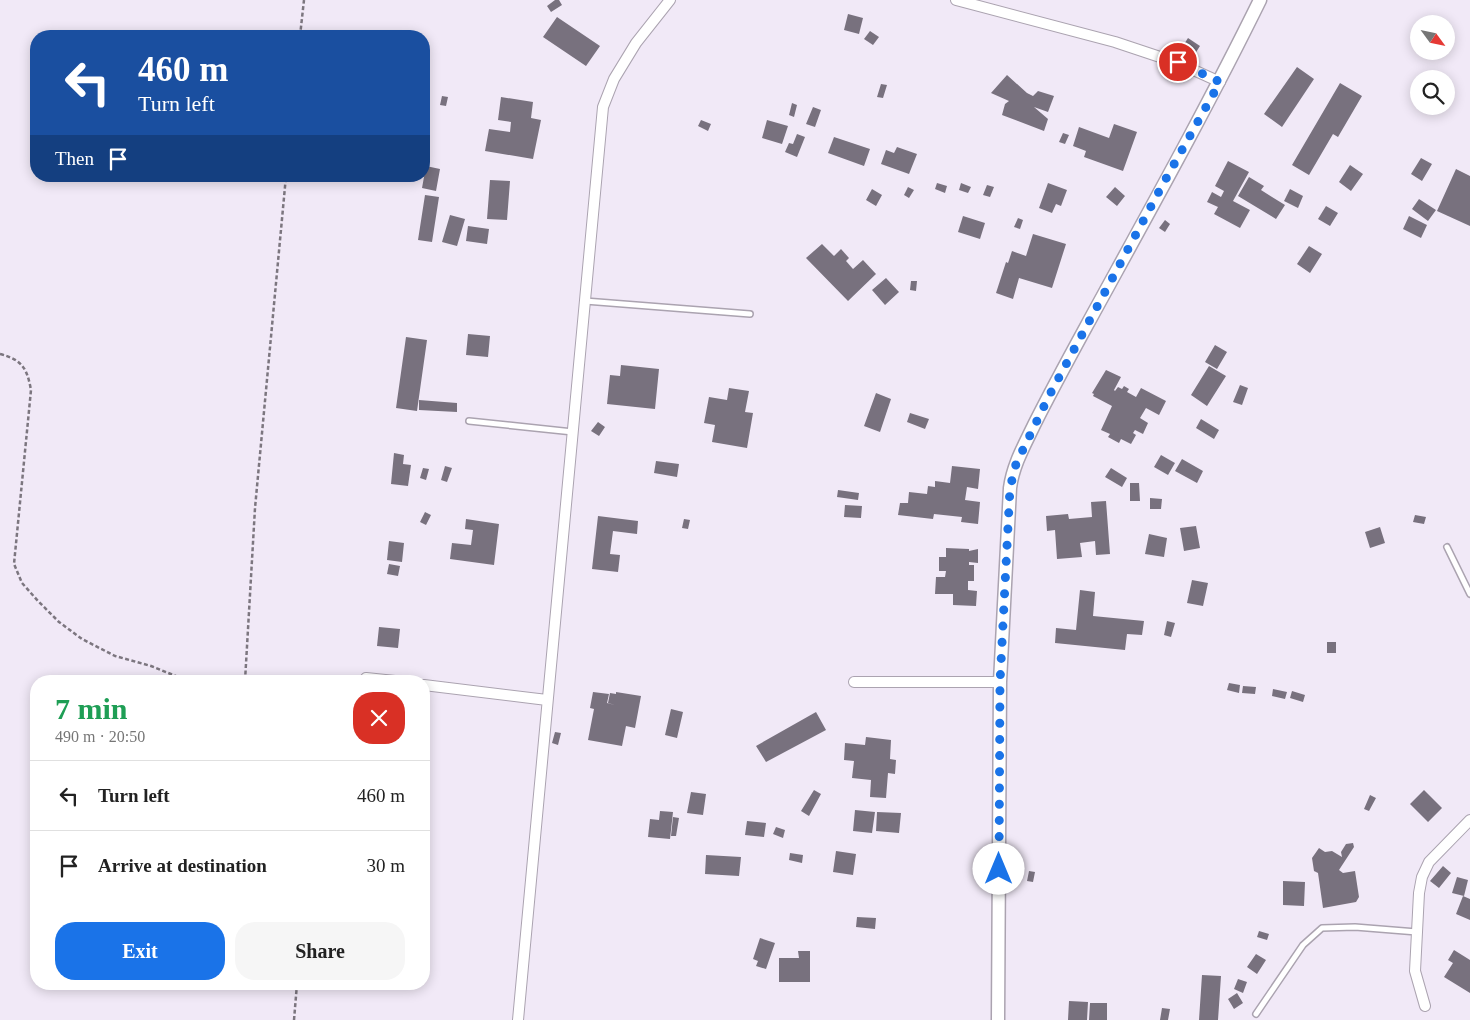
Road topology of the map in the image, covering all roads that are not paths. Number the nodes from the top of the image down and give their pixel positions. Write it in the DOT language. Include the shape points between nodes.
graph roads {
  1 [pos="670,0"];
  2 [pos="956,0"];
  3 [pos="1260,0"];
  4 [pos="1220,82"];
  5 [pos="585,301"];
  6 [pos="750,314"];
  7 [pos="469,421"];
  8 [pos="573,432"];
  9 [pos="1447,547"];
  10 [pos="1470,594"];
  11 [pos="854,682"];
  12 [pos="1000,682"];
  13 [pos="430,686"];
  14 [pos="547,700"];
  15 [pos="1470,820"];
  16 [pos="1417,932"];
  17 [pos="1425,1006"];
  18 [pos="1256,1014"];
  19 [pos="518,1020"];
  20 [pos="998,1020"];
  1 -- 5 [label="street" via="636,43 614,79 602,107"];
  2 -- 4 [label="street" via="1114,42 1178,62"];
  3 -- 4 [label="street"];
  4 -- 12 [label="street" via="1049,396 1016,464 1010,488"];
  5 -- 6 [label="lane"];
  5 -- 8 [label="street"];
  7 -- 8 [label="lane"];
  8 -- 14 [label="street"];
  9 -- 10 [label="lane"];
  11 -- 12 [label="street"];
  12 -- 20 [label="street"];
  13 -- 14 [label="street"];
  14 -- 19 [label="street"];
  15 -- 16 [label="street" via="1429,862 1419,893"];
  16 -- 17 [label="street" via="1415,971"];
  16 -- 18 [label="lane" via="1322,928 1303,945"];
}
